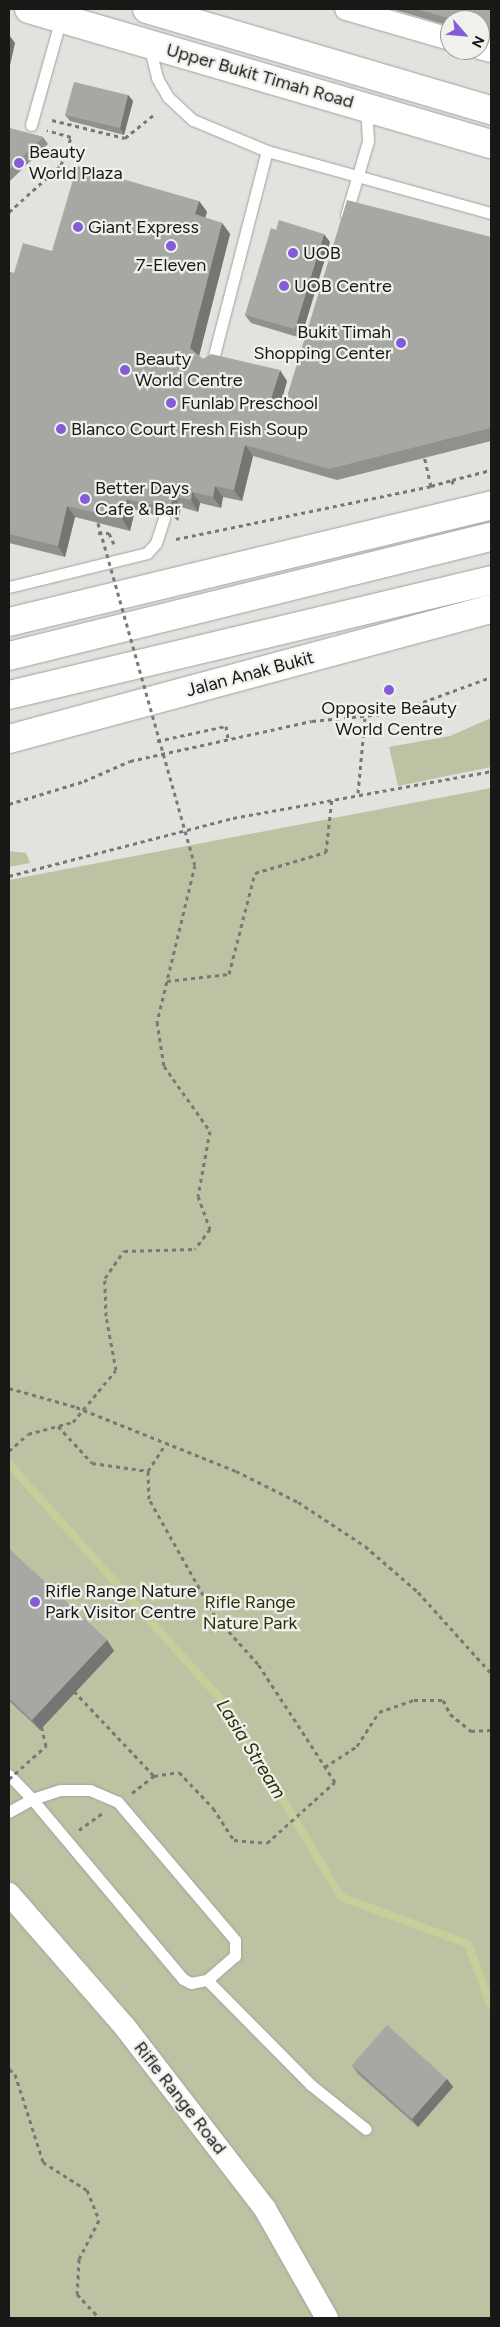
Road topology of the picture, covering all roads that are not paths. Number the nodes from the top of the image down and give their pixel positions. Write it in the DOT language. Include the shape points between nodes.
graph roads {
  1 [pos="29,9"];
  2 [pos="147,9"];
  3 [pos="346,9"];
  4 [pos="61,18"];
  5 [pos="440,36"];
  6 [pos="148,43"];
  7 [pos="366,107"];
  8 [pos="491,110"];
  9 [pos="32,120"];
  10 [pos="491,144"];
  11 [pos="267,151"];
  12 [pos="357,176"];
  13 [pos="491,213"];
  14 [pos="342,226"];
  15 [pos="212,363"];
  16 [pos="491,505"];
  17 [pos="164,518"];
  18 [pos="491,537"];
  19 [pos="491,580"];
  20 [pos="9,587"];
  21 [pos="491,609"];
  22 [pos="9,622"];
  23 [pos="9,656"];
  24 [pos="9,695"];
  25 [pos="9,739"];
  26 [pos="9,1775"];
  27 [pos="32,1799"];
  28 [pos="9,1812"];
  29 [pos="9,1894"];
  30 [pos="207,1980"];
  31 [pos="366,2129"];
  32 [pos="327,2318"];
  1 -- 4 [label="main road, Upper Bukit Timah Road"];
  2 -- 8 [label="main road, Upper Bukit Timah Road"];
  3 -- 5 [label="street"];
  4 -- 6 [label="main road, Upper Bukit Timah Road"];
  4 -- 9 [label="lane"];
  6 -- 7 [label="main road, Upper Bukit Timah Road"];
  6 -- 11 [label="lane" via="157,78 183,113"];
  7 -- 10 [label="main road, Upper Bukit Timah Road"];
  7 -- 12 [label="lane" via="368,141"];
  11 -- 12 [label="lane"];
  11 -- 15 [label="lane"];
  12 -- 13 [label="lane"];
  12 -- 14 [label="lane"];
  16 -- 22 [label="main road"];
  17 -- 20 [label="lane" via="156,543 140,555"];
  18 -- 23 [label="main road"];
  19 -- 24 [label="main road, Jalan Anak Bukit"];
  21 -- 25 [label="main road, Jalan Anak Bukit"];
  26 -- 27 [label="lane"];
  27 -- 28 [label="lane"];
  27 -- 30 [label="lane" via="183,1978 191,1983"];
  27 -- 30 [label="lane" via="83,1789 109,1797 128,1810 237,1945 235,1956"];
  29 -- 32 [label="street, Rifle Range Road" via="125,2027 265,2209"];
  30 -- 31 [label="lane" via="311,2084"];
}
